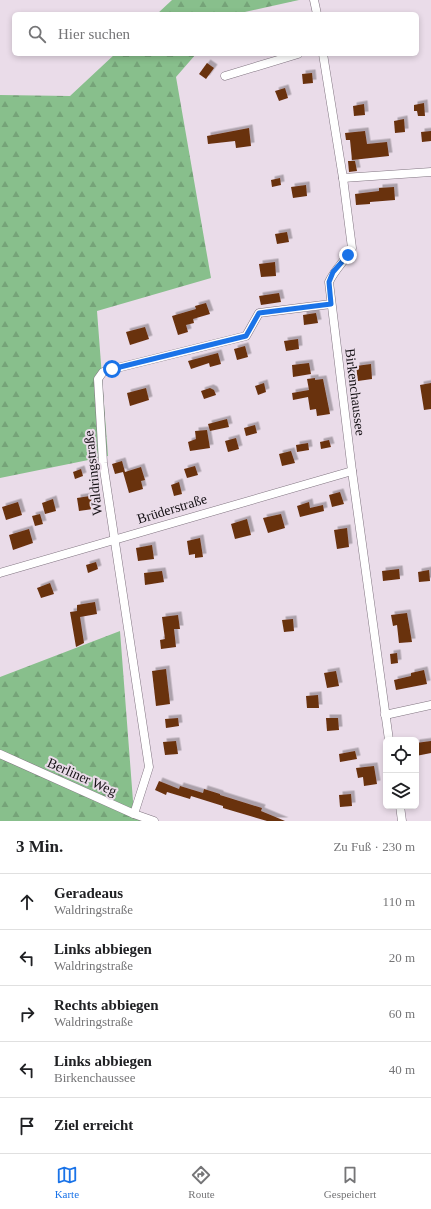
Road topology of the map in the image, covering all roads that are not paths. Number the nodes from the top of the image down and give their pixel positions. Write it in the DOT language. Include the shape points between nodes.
graph roads {
  1 [pos="314,0"];
  2 [pos="316,12"];
  3 [pos="291,56"];
  4 [pos="323,56"];
  5 [pos="225,76"];
  6 [pos="431,172"];
  7 [pos="343,178"];
  8 [pos="331,304"];
  9 [pos="352,471"];
  10 [pos="114,540"];
  11 [pos="0,573"];
  12 [pos="431,705"];
  13 [pos="385,715"];
  14 [pos="389,737"];
  15 [pos="0,754"];
  16 [pos="400,809"];
  17 [pos="134,814"];
  18 [pos="154,821"];
  19 [pos="402,821"];
  1 -- 2 [label="street"];
  3 -- 5 [label="street"];
  4 -- 7 [label="street, Birkenchaussee"];
  6 -- 7 [label="street"];
  7 -- 8 [label="street, Birkenchaussee" via="352,248 333,272 329,282"];
  8 -- 9 [label="street, Birkenchaussee"];
  8 -- 10 [label="street, Waldringstraße" via="259,313 246,336 104,372 98,379 102,455"];
  9 -- 10 [label="street, Brüderstraße"];
  9 -- 13 [label="street, Birkenchaussee"];
  10 -- 11 [label="street, Brüderstraße"];
  10 -- 17 [label="street, Waldringstraße" via="149,767"];
  12 -- 13 [label="street"];
  13 -- 14 [label="street, Birkenchaussee"];
  15 -- 17 [label="street, Berliner Weg"];
  16 -- 19 [label="street"];
  17 -- 18 [label="street, Berliner Weg"];
}
